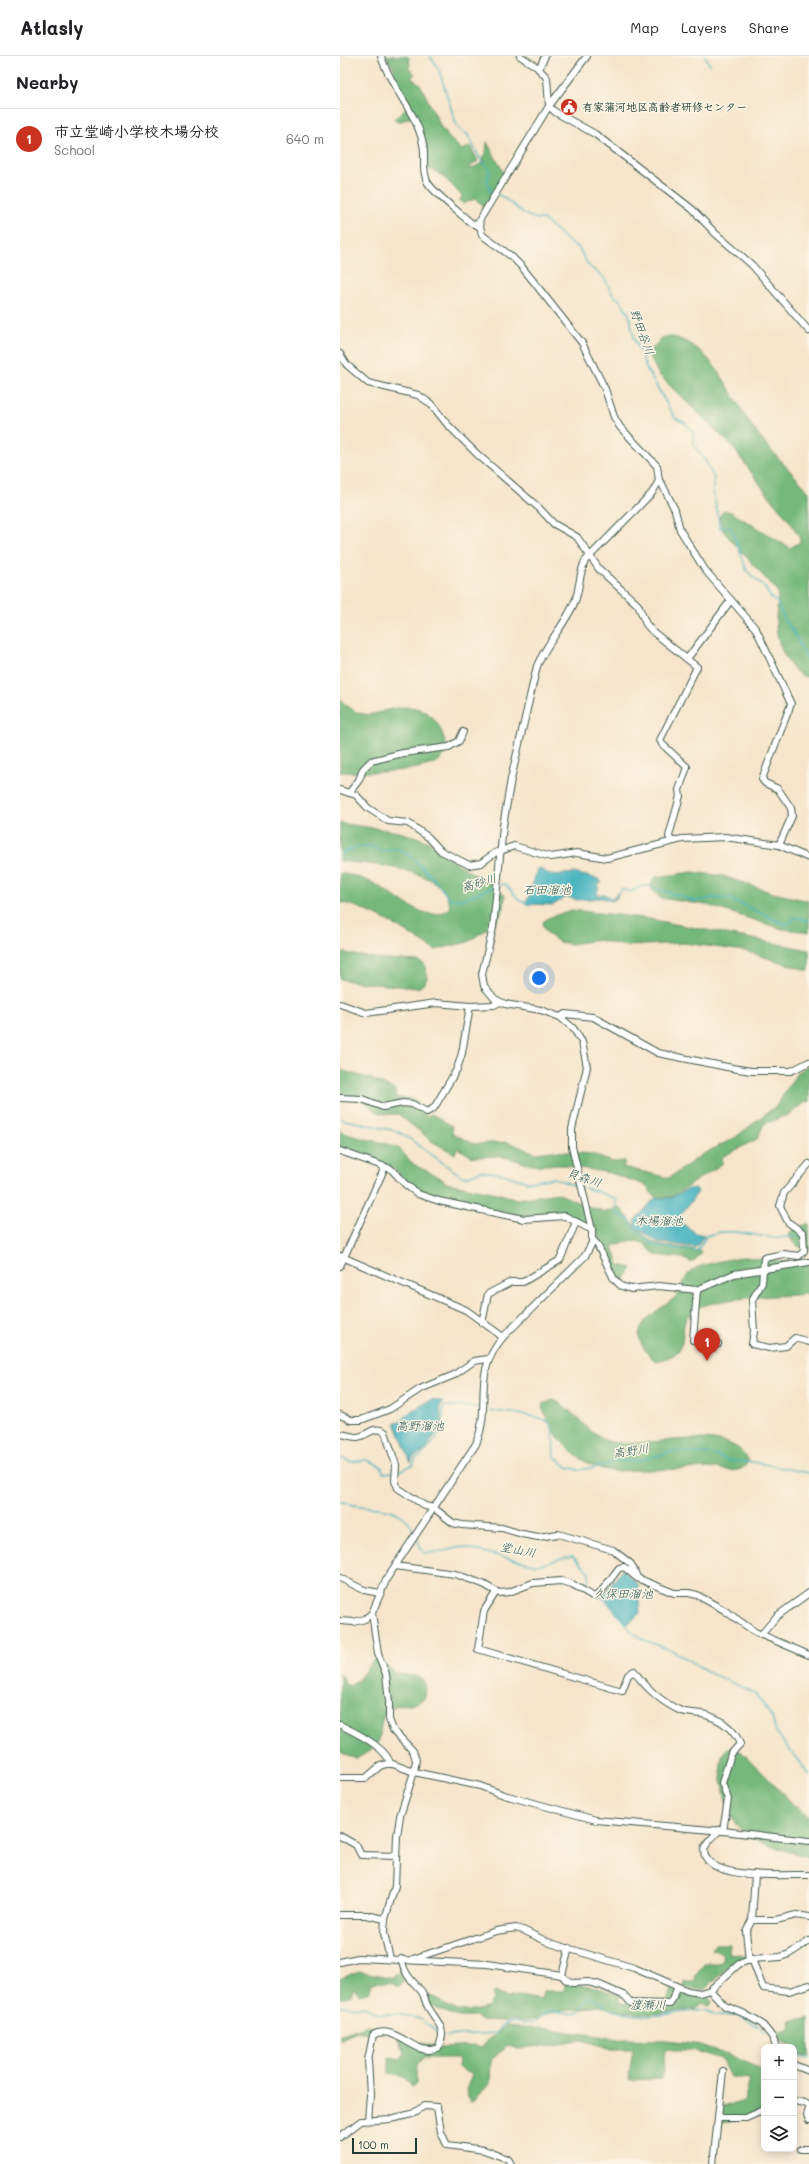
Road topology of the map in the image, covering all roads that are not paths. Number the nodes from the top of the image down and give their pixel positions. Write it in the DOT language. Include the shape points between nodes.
graph roads {
  1 [pos="381,56"];
  2 [pos="520,56"];
  3 [pos="545,56"];
  4 [pos="587,56"];
  5 [pos="540,69"];
  6 [pos="549,106"];
  7 [pos="479,226"];
  8 [pos="809,331"];
  9 [pos="340,354"];
  10 [pos="659,481"];
  11 [pos="589,556"];
  12 [pos="731,600"];
  13 [pos="687,659"];
  14 [pos="463,732"];
  15 [pos="340,790"];
  16 [pos="349,793"];
  17 [pos="671,841"];
  18 [pos="779,845"];
  19 [pos="502,850"];
  20 [pos="809,858"];
  21 [pos="500,1002"];
  22 [pos="340,1004"];
  23 [pos="470,1006"];
  24 [pos="560,1017"];
  25 [pos="809,1062"];
  26 [pos="340,1098"];
  27 [pos="340,1151"];
  28 [pos="809,1164"];
  29 [pos="385,1167"];
  30 [pos="576,1222"];
  31 [pos="592,1230"];
  32 [pos="592,1239"];
  33 [pos="342,1256"];
  34 [pos="809,1262"];
  35 [pos="340,1266"];
  36 [pos="762,1270"];
  37 [pos="697,1290"];
  38 [pos="482,1323"];
  39 [pos="503,1338"];
  40 [pos="809,1342"];
  41 [pos="718,1344"];
  42 [pos="488,1359"];
  43 [pos="340,1415"];
  44 [pos="340,1434"];
  45 [pos="434,1508"];
  46 [pos="395,1566"];
  47 [pos="340,1578"];
  48 [pos="637,1578"];
  49 [pos="496,1592"];
  50 [pos="809,1592"];
  51 [pos="380,1593"];
  52 [pos="372,1613"];
  53 [pos="340,1621"];
  54 [pos="761,1635"];
  55 [pos="809,1655"];
  56 [pos="340,1725"];
  57 [pos="390,1763"];
  58 [pos="414,1772"];
  59 [pos="340,1778"];
  60 [pos="721,1830"];
  61 [pos="340,1836"];
  62 [pos="809,1841"];
  63 [pos="396,1856"];
  64 [pos="755,1874"];
  65 [pos="809,1875"];
  66 [pos="340,1915"];
  67 [pos="809,1918"];
  68 [pos="385,1920"];
  69 [pos="752,1920"];
  70 [pos="809,1941"];
  71 [pos="569,1948"];
  72 [pos="390,1959"];
  73 [pos="400,1959"];
  74 [pos="412,1959"];
  75 [pos="750,1960"];
  76 [pos="340,1962"];
  77 [pos="562,1975"];
  78 [pos="809,1985"];
  79 [pos="678,1987"];
  80 [pos="710,1990"];
  81 [pos="775,2044"];
  82 [pos="797,2066"];
  83 [pos="724,2071"];
  84 [pos="809,2071"];
  85 [pos="797,2102"];
  86 [pos="809,2107"];
  87 [pos="761,2111"];
  88 [pos="718,2118"];
  89 [pos="368,2120"];
  90 [pos="809,2120"];
  91 [pos="340,2137"];
  92 [pos="801,2149"];
  93 [pos="809,2149"];
  94 [pos="511,2164"];
  95 [pos="713,2164"];
  1 -- 7 [label="street" via="391,82 421,135 424,169 429,184 471,223"];
  2 -- 5 [label="street"];
  3 -- 5 [label="street"];
  4 -- 6 [label="street"];
  5 -- 6 [label="street" via="549,82"];
  6 -- 7 [label="street" via="481,218"];
  6 -- 8 [label="street" via="561,117 595,134 692,209 752,265"];
  7 -- 10 [label="street" via="484,237 512,256 522,267 582,343 605,389 614,417 627,435 657,466"];
  9 -- 11 [label="street" via="347,365 368,383 425,399 460,439 554,524 577,537"];
  10 -- 11 [label="street" via="652,493"];
  10 -- 12 [label="street" via="675,510 683,535 705,570"];
  11 -- 13 [label="street" via="599,569 638,605 652,631"];
  11 -- 19 [label="street" via="581,570 575,601 543,651 538,666 511,779"];
  12 -- 13 [label="street"];
  12 -- 18 [label="street" via="756,629 791,704 762,778 765,783 778,789 791,808 792,816"];
  13 -- 17 [label="street" via="697,669 660,740 687,767 669,836"];
  14 -- 16 [label="street" via="459,741 449,747 402,753 371,761 363,769 359,780"];
  15 -- 16 [label="street"];
  16 -- 19 [label="street" via="356,795 368,808 388,821 408,822 441,851 465,864 481,863"];
  17 -- 18 [label="street" via="725,838"];
  17 -- 19 [label="street" via="607,858 577,853 550,857 514,846"];
  18 -- 20 [label="street"];
  19 -- 21 [label="street" via="493,928 482,974 487,991"];
  21 -- 23 [label="street" via="494,1005"];
  21 -- 24 [label="street" via="541,1010"];
  22 -- 23 [label="street" via="366,1012 436,1003"];
  23 -- 26 [label="street" via="457,1069 431,1111 422,1111 412,1104 383,1107 362,1099"];
  24 -- 25 [label="street" via="565,1014 593,1017 658,1053 732,1068 791,1071"];
  24 -- 31 [label="street" via="578,1035 586,1058 586,1075 572,1129 572,1147"];
  27 -- 29 [label="street"];
  28 -- 36 [label="street" via="784,1193 780,1206 788,1222 803,1233 804,1251 800,1256 783,1254 766,1257"];
  29 -- 30 [label="street" via="391,1169 418,1194 439,1201 524,1219 565,1216"];
  29 -- 33 [label="street"];
  30 -- 31 [label="street"];
  30 -- 38 [label="street" via="560,1260 523,1282 511,1282 488,1294"];
  31 -- 32 [label="street"];
  32 -- 37 [label="street" via="614,1279 625,1288 638,1290 659,1286"];
  32 -- 39 [label="street" via="588,1252 581,1260"];
  33 -- 35 [label="street"];
  33 -- 38 [label="street" via="466,1310"];
  34 -- 36 [label="street"];
  36 -- 37 [label="street" via="734,1274"];
  36 -- 40 [label="street" via="762,1283 752,1300 752,1344 770,1348 786,1346 794,1338"];
  37 -- 41 [label="street" via="693,1340"];
  38 -- 39 [label="street"];
  39 -- 42 [label="street"];
  42 -- 43 [label="street" via="474,1361 454,1375 420,1389 390,1409 361,1420 351,1420"];
  42 -- 45 [label="street" via="482,1384 484,1410 479,1436 472,1452"];
  44 -- 45 [label="street" via="357,1438 375,1429 385,1432 396,1466 395,1484 425,1506"];
  45 -- 46 [label="street"];
  45 -- 48 [label="street" via="457,1524 502,1528 538,1537 558,1534 613,1550 631,1564"];
  46 -- 49 [label="street" via="455,1574 483,1584"];
  46 -- 51 [label="street"];
  47 -- 51 [label="street" via="364,1590"];
  48 -- 49 [label="street" via="624,1567 619,1568 598,1595 591,1596 572,1584 561,1581 528,1584 504,1593"];
  48 -- 54 [label="street" via="674,1592 689,1592 696,1595"];
  49 -- 60 [label="street" via="484,1611 478,1650 622,1691 628,1675 634,1671 650,1692 674,1707 712,1717 727,1725 740,1744 731,1754 722,1783 728,1799"];
  50 -- 54 [label="street" via="777,1616"];
  51 -- 52 [label="street"];
  52 -- 53 [label="street" via="365,1619 354,1622"];
  52 -- 58 [label="street" via="378,1654 386,1674 389,1720 393,1730 413,1751 416,1760"];
  54 -- 55 [label="street"];
  56 -- 57 [label="street" via="385,1752"];
  57 -- 58 [label="street"];
  57 -- 59 [label="street" via="380,1766 366,1778"];
  58 -- 60 [label="street" via="480,1786 596,1820"];
  58 -- 63 [label="street" via="400,1816"];
  60 -- 62 [label="street"];
  60 -- 64 [label="street" via="705,1847 704,1851 708,1858 723,1871"];
  61 -- 63 [label="street" via="356,1845 361,1855"];
  63 -- 68 [label="street" via="394,1886"];
  64 -- 65 [label="street"];
  64 -- 69 [label="street"];
  66 -- 68 [label="street" via="366,1915"];
  67 -- 69 [label="street" via="796,1915 776,1920"];
  68 -- 72 [label="street" via="384,1933"];
  69 -- 75 [label="street" via="746,1931"];
  70 -- 75 [label="street" via="780,1957"];
  71 -- 74 [label="street" via="550,1943 524,1930 508,1929"];
  71 -- 77 [label="street"];
  71 -- 79 [label="street" via="634,1968"];
  72 -- 73 [label="street"];
  72 -- 76 [label="street" via="358,1958"];
  73 -- 74 [label="street"];
  73 -- 89 [label="street" via="409,1979 421,1992 428,2008 437,2018 442,2037 438,2048 432,2050 416,2046 395,2035 373,2035 368,2060"];
  74 -- 77 [label="street" via="487,1964"];
  75 -- 78 [label="street" via="762,1988 789,1991"];
  75 -- 80 [label="street" via="729,1972"];
  77 -- 79 [label="street" via="568,1982 600,1985 625,1996 631,2003 670,2004"];
  79 -- 80 [label="street" via="694,1993"];
  80 -- 81 [label="street" via="725,2006 762,2024"];
  82 -- 84 [label="street"];
  83 -- 88 [label="street"];
  85 -- 86 [label="street"];
  86 -- 90 [label="street"];
  87 -- 88 [label="street" via="746,2118"];
  88 -- 95 [label="street"];
  89 -- 91 [label="street" via="355,2125"];
  89 -- 94 [label="street" via="377,2121 412,2114 424,2106 437,2107 441,2132 448,2145 484,2150 508,2159"];
  92 -- 93 [label="street"];
}
